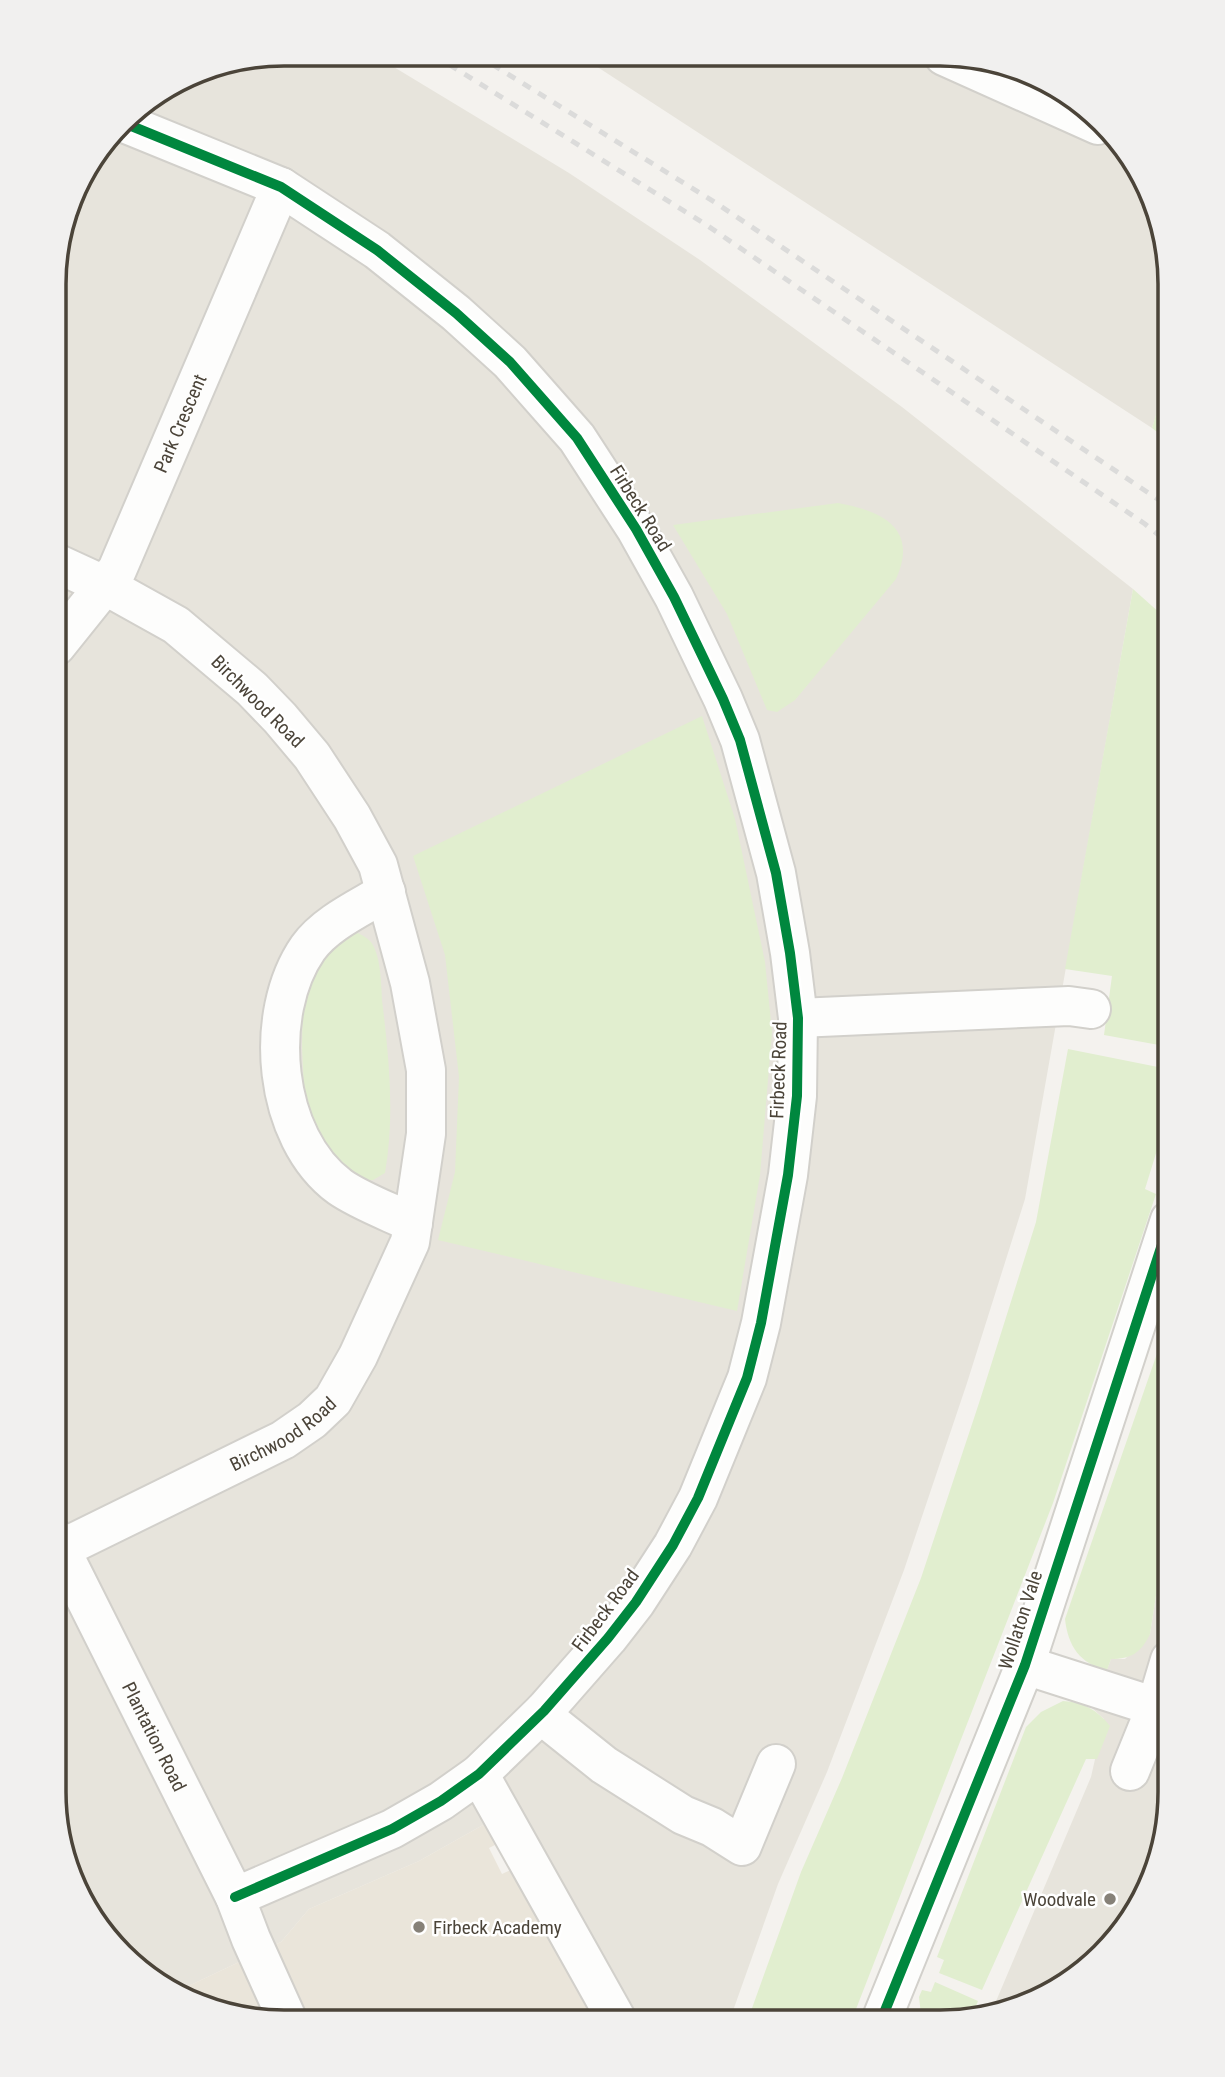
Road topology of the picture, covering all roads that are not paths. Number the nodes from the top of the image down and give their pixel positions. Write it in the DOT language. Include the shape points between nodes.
graph roads {
  1 [pos="972,69"];
  2 [pos="1078,116"];
  3 [pos="135,127"];
  4 [pos="281,187"];
  5 [pos="66,568"];
  6 [pos="106,586"];
  7 [pos="66,634"];
  8 [pos="386,892"];
  9 [pos="1091,1009"];
  10 [pos="798,1018"];
  11 [pos="413,1223"];
  12 [pos="1158,1257"];
  13 [pos="66,1541"];
  14 [pos="66,1566"];
  15 [pos="1025,1665"];
  16 [pos="1158,1700"];
  17 [pos="1156,1707"];
  18 [pos="544,1711"];
  19 [pos="776,1764"];
  20 [pos="1130,1771"];
  21 [pos="478,1774"];
  22 [pos="235,1898"];
  23 [pos="283,2010"];
  24 [pos="611,2010"];
  25 [pos="885,2010"];
  1 -- 2 [label="street"];
  3 -- 4 [label="street, Firbeck Road"];
  4 -- 6 [label="street, Park Crescent" via="117,570"];
  4 -- 10 [label="street, Firbeck Road" via="377,250 510,362 577,438 636,529 674,597 740,740 776,873"];
  5 -- 6 [label="street, Birchwood Road"];
  6 -- 7 [label="street, Park Crescent"];
  6 -- 8 [label="street, Birchwood Road" via="176,625 280,718 312,756 352,817 378,865"];
  8 -- 11 [label="street, Birchwood Road" via="426,1070 426,1134"];
  8 -- 11 [label="street" via="327,929 309,946 295,971 282,1008 283,1086 291,1120 304,1148 321,1169 341,1188"];
  9 -- 10 [label="street, Firbeck Road" via="1069,1006"];
  10 -- 18 [label="street, Firbeck Road" via="797,1096 788,1175 747,1378 698,1498 673,1545 636,1602"];
  11 -- 13 [label="street, Birchwood Road" via="410,1242 358,1356 332,1400 312,1420 283,1440"];
  12 -- 15 [label="street, Wollaton Vale"];
  14 -- 22 [label="street, Plantation Road"];
  15 -- 17 [label="street"];
  15 -- 25 [label="street, Wollaton Vale"];
  16 -- 17 [label="street"];
  17 -- 20 [label="street"];
  18 -- 19 [label="street" via="554,1725 615,1773 743,1846"];
  18 -- 21 [label="street, Firbeck Road"];
  21 -- 22 [label="street, Firbeck Road" via="392,1829"];
  21 -- 24 [label="street"];
  22 -- 23 [label="street, Plantation Road"];
}
